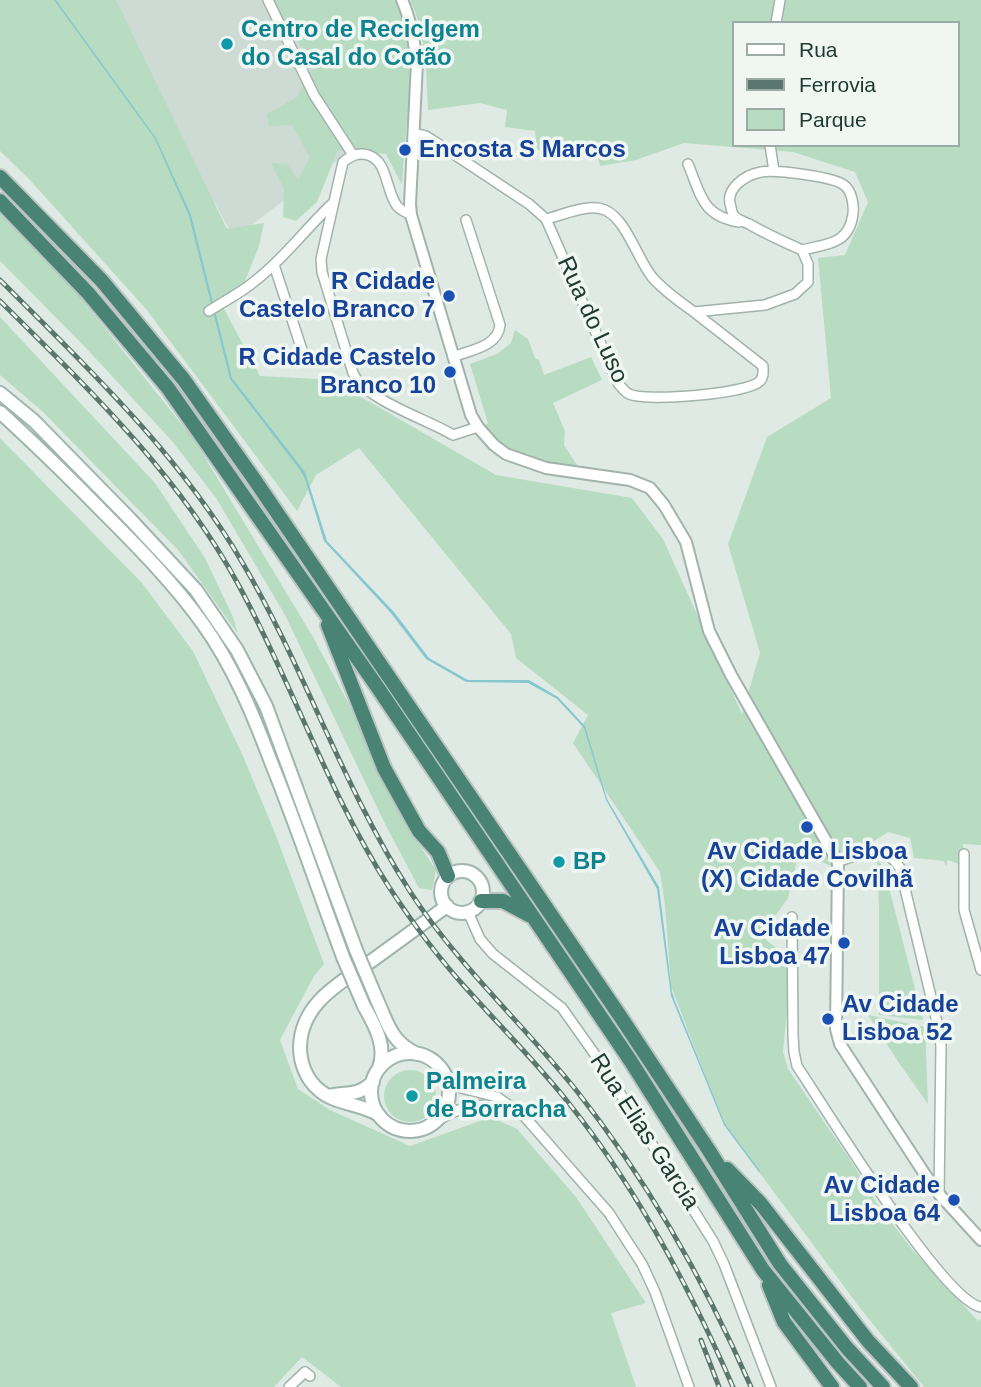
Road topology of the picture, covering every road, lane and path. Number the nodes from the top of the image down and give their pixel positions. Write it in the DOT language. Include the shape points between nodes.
graph roads {
  1 [pos="268,0"];
  2 [pos="402,0"];
  3 [pos="780,0"];
  4 [pos="776,21"];
  5 [pos="414,133"];
  6 [pos="770,147"];
  7 [pos="351,152"];
  8 [pos="688,164"];
  9 [pos="774,170"];
  10 [pos="0,177"];
  11 [pos="0,201"];
  12 [pos="334,202"];
  13 [pos="410,209"];
  14 [pos="546,219"];
  15 [pos="466,220"];
  16 [pos="748,224"];
  17 [pos="802,250"];
  18 [pos="274,265"];
  19 [pos="209,310"];
  20 [pos="694,312"];
  21 [pos="453,356"];
  22 [pos="306,362"];
  23 [pos="0,393"];
  24 [pos="0,412"];
  25 [pos="478,427"];
  26 [pos="320,604"];
  27 [pos="964,854"];
  28 [pos="838,862"];
  29 [pos="448,876"];
  30 [pos="481,901"];
  31 [pos="447,906"];
  32 [pos="468,912"];
  33 [pos="530,915"];
  34 [pos="792,917"];
  35 [pos="981,970"];
  36 [pos="417,1054"];
  37 [pos="379,1069"];
  38 [pos="448,1081"];
  39 [pos="373,1082"];
  40 [pos="328,1096"];
  41 [pos="517,1112"];
  42 [pos="379,1115"];
  43 [pos="435,1122"];
  44 [pos="708,1149"];
  45 [pos="939,1194"];
  46 [pos="981,1240"];
  47 [pos="763,1270"];
  48 [pos="981,1307"];
  49 [pos="809,1355"];
  50 [pos="310,1376"];
  51 [pos="289,1387"];
  52 [pos="689,1387"];
  53 [pos="771,1387"];
  54 [pos="832,1387"];
  55 [pos="840,1387"];
  56 [pos="860,1387"];
  57 [pos="883,1387"];
  58 [pos="911,1387"];
  1 -- 7 [label="street" via="314,95"];
  2 -- 5 [label="street" via="417,63"];
  3 -- 4 [label="street"];
  5 -- 13 [label="street"];
  5 -- 14 [label="street" via="440,145"];
  6 -- 9 [label="street"];
  7 -- 12 [label="street" via="343,162"];
  7 -- 13 [label="street" via="377,158 398,209"];
  8 -- 16 [label="street" via="710,211"];
  9 -- 16 [label="street" via="739,182 730,193 734,216"];
  9 -- 17 [label="street" via="832,179 851,192 852,225 845,235 835,243"];
  10 -- 44 [label="highway" via="102,281 184,380"];
  11 -- 26 [label="highway" via="88,293 169,388"];
  12 -- 18 [label="street"];
  12 -- 25 [label="street" via="322,272 357,381 453,435"];
  13 -- 21 [label="street"];
  14 -- 20 [label="street" via="603,209 623,226 663,289"];
  14 -- 20 [label="street, Rua do Luso" via="618,383 629,394 653,398 723,393 761,380 763,366"];
  15 -- 21 [label="street" via="500,325 495,340"];
  16 -- 17 [label="street"];
  17 -- 20 [label="street" via="808,282 795,294 765,305"];
  18 -- 19 [label="street"];
  18 -- 22 [label="street"];
  21 -- 25 [label="street"];
  23 -- 36 [label="main road, bridge" via="34,421 196,590 237,650 266,706 377,1000 398,1042"];
  24 -- 37 [label="main road, bridge" via="172,584 230,668 252,712 343,957 381,1042"];
  25 -- 28 [label="street" via="506,454 546,468 630,480 650,488 686,542 709,631 731,675"];
  26 -- 29 [label="highway" via="384,768 419,831 438,852"];
  26 -- 33 [label="highway"];
  27 -- 35 [label="street" via="964,911"];
  28 -- 45 [label="street" via="836,1029 840,1044"];
  28 -- 45 [label="street" via="876,850 900,869 941,1045"];
  29 -- 30 [label="main road" via="461,871 475,875 483,887"];
  29 -- 31 [label="main road" via="441,887"];
  30 -- 32 [label="main road"];
  30 -- 33 [label="highway" via="503,901"];
  31 -- 32 [label="main road"];
  31 -- 40 [label="main road" via="343,979 307,1017 300,1040 302,1063 313,1083"];
  32 -- 53 [label="street, Rua Elias Garcia" via="493,954 562,1008 601,1063 713,1241"];
  33 -- 47 [label="highway" via="637,1071"];
  34 -- 48 [label="street" via="797,1066 901,1224 936,1269 972,1305"];
  36 -- 37 [label="main road" via="396,1056"];
  36 -- 38 [label="main road" via="436,1063"];
  37 -- 39 [label="main road"];
  38 -- 41 [label="street" via="497,1097"];
  38 -- 43 [label="main road" via="448,1104"];
  39 -- 40 [label="main road" via="357,1093"];
  39 -- 42 [label="main road" via="372,1099"];
  40 -- 42 [label="main road"];
  41 -- 43 [label="street" via="469,1106"];
  41 -- 52 [label="street" via="592,1193 631,1245 655,1292"];
  42 -- 43 [label="main road" via="405,1131"];
  44 -- 57 [label="highway" via="780,1264"];
  44 -- 58 [label="highway" via="761,1203 868,1341"];
  45 -- 46 [label="street"];
  47 -- 49 [label="highway" via="784,1322"];
  47 -- 56 [label="highway"];
  49 -- 54 [label="highway"];
  49 -- 55 [label="highway"];
  50 -- 51 [label="street" via="305,1371"];
}
